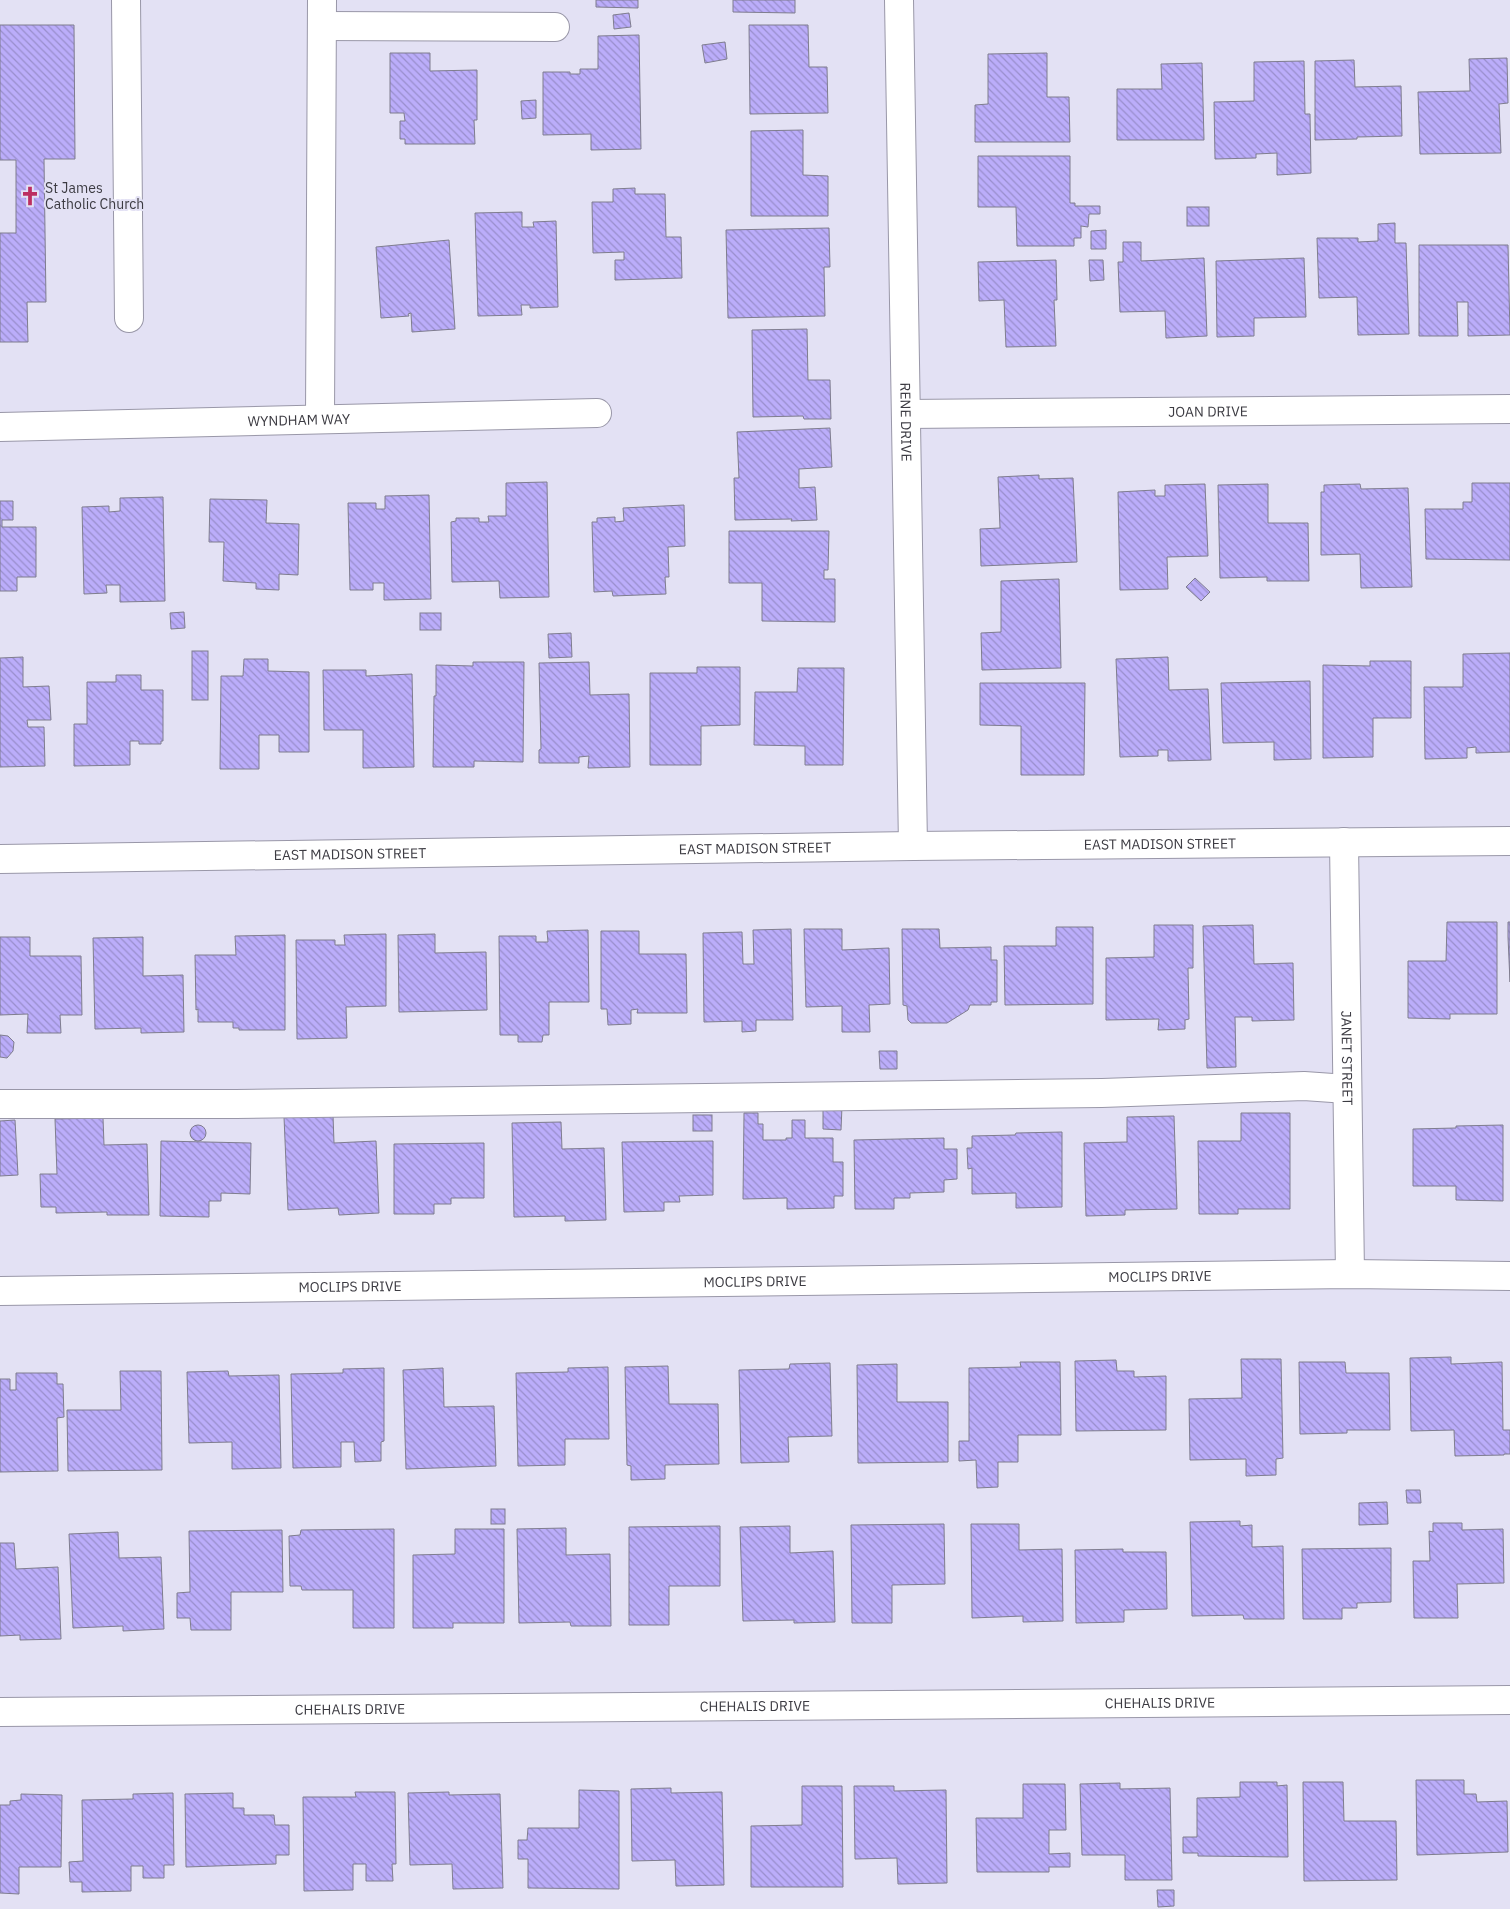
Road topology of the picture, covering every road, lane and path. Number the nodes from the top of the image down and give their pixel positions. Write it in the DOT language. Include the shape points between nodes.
graph roads {
  1 [pos="126,0"];
  2 [pos="899,0"];
  3 [pos="322,13"];
  4 [pos="555,27"];
  5 [pos="129,318"];
  6 [pos="1510,409"];
  7 [pos="597,413"];
  8 [pos="906,414"];
  9 [pos="320,418"];
  10 [pos="0,428"];
  11 [pos="1510,841"];
  12 [pos="1344,842"];
  13 [pos="913,846"];
  14 [pos="0,859"];
  15 [pos="1347,1089"];
  16 [pos="0,1104"];
  17 [pos="1350,1274"];
  18 [pos="1510,1276"];
  19 [pos="0,1291"];
  20 [pos="1510,1700"];
  21 [pos="0,1712"];
  1 -- 5 [label="street"];
  2 -- 8 [label="street, RENE DRIVE"];
  3 -- 4 [label="street"];
  3 -- 9 [label="street"];
  6 -- 8 [label="street, JOAN DRIVE"];
  7 -- 9 [label="street, WYNDHAM WAY"];
  8 -- 13 [label="street, RENE DRIVE"];
  9 -- 10 [label="street, WYNDHAM WAY"];
  11 -- 12 [label="street, EAST MADISON STREET"];
  12 -- 13 [label="street, EAST MADISON STREET"];
  12 -- 15 [label="street, JANET STREET"];
  13 -- 14 [label="street, EAST MADISON STREET"];
  15 -- 16 [label="street" via="1304,1086 1102,1093"];
  15 -- 17 [label="street, JANET STREET"];
  17 -- 18 [label="street, MOCLIPS DRIVE"];
  17 -- 19 [label="street, MOCLIPS DRIVE"];
  20 -- 21 [label="street, CHEHALIS DRIVE"];
}
